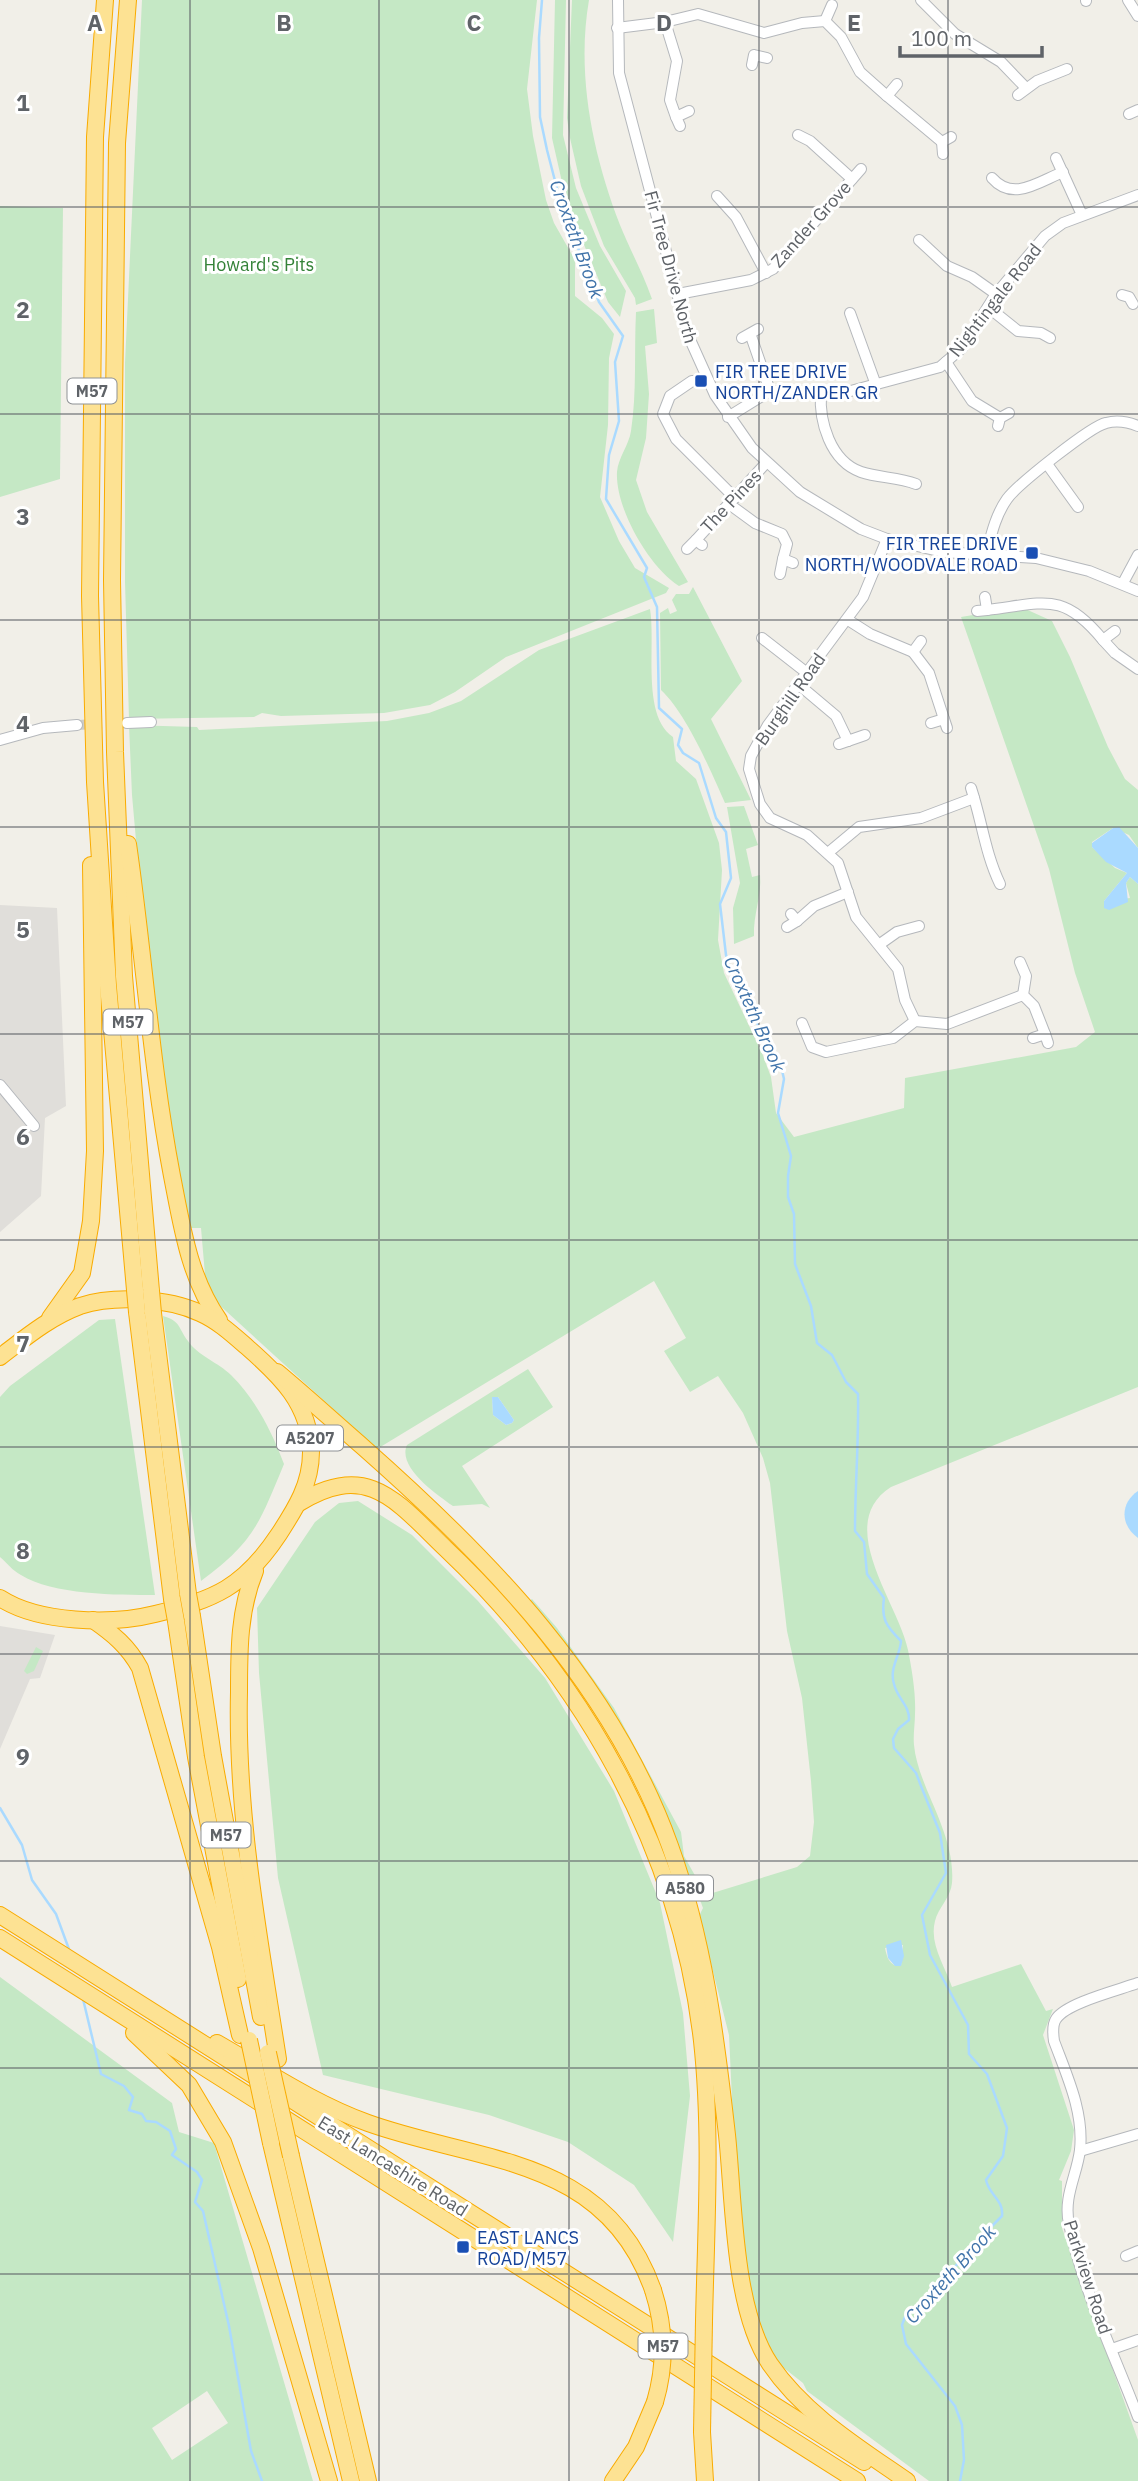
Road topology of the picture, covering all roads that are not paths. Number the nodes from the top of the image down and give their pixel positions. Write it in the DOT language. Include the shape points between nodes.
graph roads {
  1 [pos="105,0"];
  2 [pos="128,0"];
  3 [pos="618,0"];
  4 [pos="921,0"];
  5 [pos="1128,0"];
  6 [pos="832,5"];
  7 [pos="1138,16"];
  8 [pos="825,21"];
  9 [pos="665,22"];
  10 [pos="617,28"];
  11 [pos="759,32"];
  12 [pos="767,58"];
  13 [pos="1069,68"];
  14 [pos="897,84"];
  15 [pos="887,96"];
  16 [pos="689,111"];
  17 [pos="796,134"];
  18 [pos="945,144"];
  19 [pos="1056,158"];
  20 [pos="861,169"];
  21 [pos="1063,172"];
  22 [pos="992,177"];
  23 [pos="852,179"];
  24 [pos="716,195"];
  25 [pos="1138,195"];
  26 [pos="1082,215"];
  27 [pos="918,238"];
  28 [pos="766,273"];
  29 [pos="678,294"];
  30 [pos="996,294"];
  31 [pos="988,307"];
  32 [pos="850,312"];
  33 [pos="750,334"];
  34 [pos="1051,339"];
  35 [pos="946,362"];
  36 [pos="692,381"];
  37 [pos="876,385"];
  38 [pos="770,391"];
  39 [pos="821,393"];
  40 [pos="728,416"];
  41 [pos="1002,419"];
  42 [pos="1138,426"];
  43 [pos="766,463"];
  44 [pos="1047,464"];
  45 [pos="918,484"];
  46 [pos="732,501"];
  47 [pos="1078,509"];
  48 [pos="887,539"];
  49 [pos="687,549"];
  50 [pos="986,555"];
  51 [pos="1138,555"];
  52 [pos="780,574"];
  53 [pos="1123,583"];
  54 [pos="1138,591"];
  55 [pos="985,597"];
  56 [pos="848,620"];
  57 [pos="1115,631"];
  58 [pos="761,639"];
  59 [pos="1103,640"];
  60 [pos="921,642"];
  61 [pos="914,652"];
  62 [pos="1138,669"];
  63 [pos="807,673"];
  64 [pos="798,684"];
  65 [pos="151,722"];
  66 [pos="127,723"];
  67 [pos="931,723"];
  68 [pos="77,725"];
  69 [pos="865,735"];
  70 [pos="0,740"];
  71 [pos="115,752"];
  72 [pos="95,782"];
  73 [pos="828,852"];
  74 [pos="1001,885"];
  75 [pos="848,892"];
  76 [pos="792,921"];
  77 [pos="921,925"];
  78 [pos="880,944"];
  79 [pos="1020,962"];
  80 [pos="1023,995"];
  81 [pos="915,1021"];
  82 [pos="802,1022"];
  83 [pos="1033,1038"];
  84 [pos="0,1085"];
  85 [pos="34,1126"];
  86 [pos="143,1290"];
  87 [pos="47,1322"];
  88 [pos="223,1326"];
  89 [pos="0,1357"];
  90 [pos="276,1372"];
  91 [pos="299,1503"];
  92 [pos="257,1565"];
  93 [pos="0,1598"];
  94 [pos="0,1612"];
  95 [pos="24,1612"];
  96 [pos="92,1619"];
  97 [pos="184,1619"];
  98 [pos="0,1915"];
  99 [pos="0,1930"];
  100 [pos="0,1938"];
  101 [pos="49,1969"];
  102 [pos="1138,1983"];
  103 [pos="84,1992"];
  104 [pos="119,1992"];
  105 [pos="245,2037"];
  106 [pos="273,2056"];
  107 [pos="1138,2134"];
  108 [pos="1080,2151"];
  109 [pos="1138,2251"];
  110 [pos="1126,2256"];
  111 [pos="1138,2340"];
  112 [pos="1112,2349"];
  113 [pos="1138,2417"];
  114 [pos="329,2481"];
  115 [pos="351,2481"];
  116 [pos="368,2481"];
  117 [pos="613,2481"];
  118 [pos="705,2481"];
  119 [pos="856,2481"];
  120 [pos="895,2481"];
  121 [pos="907,2481"];
  1 -- 72 [label="highway, M57" via="95,137 90,596"];
  2 -- 71 [label="highway, M57" via="117,143 112,580"];
  3 -- 10 [label="street, Fir Tree Drive North"];
  4 -- 13 [label="street" via="955,34 1001,62 1022,91"];
  5 -- 7 [label="street"];
  6 -- 8 [label="street"];
  8 -- 11 [label="street"];
  8 -- 15 [label="street" via="841,37 860,72"];
  9 -- 10 [label="street"];
  9 -- 11 [label="street" via="704,14"];
  9 -- 16 [label="street" via="677,61 670,100 678,122"];
  10 -- 29 [label="street, Fir Tree Drive North" via="623,92"];
  11 -- 12 [label="street" via="753,60"];
  14 -- 15 [label="street"];
  15 -- 18 [label="street"];
  17 -- 23 [label="street"];
  19 -- 21 [label="street"];
  20 -- 23 [label="street, Zander Grove"];
  21 -- 22 [label="street" via="1011,191"];
  21 -- 26 [label="street"];
  23 -- 28 [label="street, Zander Grove"];
  24 -- 28 [label="street" via="736,217"];
  25 -- 26 [label="street, Nightingale Road"];
  26 -- 30 [label="street, Nightingale Road" via="1045,236"];
  27 -- 30 [label="street" via="947,266"];
  28 -- 29 [label="street, Zander Grove"];
  29 -- 40 [label="street, Fir Tree Drive North" via="694,351"];
  30 -- 31 [label="street, Nightingale Road"];
  31 -- 34 [label="street" via="1018,331"];
  31 -- 35 [label="street, Nightingale Road" via="962,348"];
  32 -- 37 [label="street"];
  33 -- 38 [label="street"];
  35 -- 37 [label="street, Nightingale Road"];
  35 -- 41 [label="street" via="972,401"];
  36 -- 46 [label="street" via="670,396 663,414 676,439"];
  37 -- 39 [label="street, Nightingale Road"];
  38 -- 39 [label="street, Nightingale Road"];
  38 -- 40 [label="street, Nightingale Road"];
  39 -- 45 [label="street" via="825,432 849,464 862,473"];
  40 -- 43 [label="street, Fir Tree Drive North"];
  42 -- 44 [label="street" via="1098,425"];
  43 -- 46 [label="street, The Pines"];
  43 -- 48 [label="street, Fir Tree Drive North" via="800,492"];
  44 -- 47 [label="street"];
  44 -- 50 [label="street" via="1007,499"];
  46 -- 49 [label="street, The Pines" via="699,542"];
  46 -- 52 [label="street" via="755,523 782,534 788,561"];
  48 -- 50 [label="street, Fir Tree Drive North" via="943,552"];
  48 -- 56 [label="street, Burghill Road" via="871,584"];
  50 -- 53 [label="street, Fir Tree Drive North" via="1036,558"];
  51 -- 53 [label="street"];
  53 -- 54 [label="street, Fir Tree Drive North"];
  55 -- 59 [label="street" via="982,610 1058,603 1081,615"];
  56 -- 61 [label="street"];
  56 -- 63 [label="street, Burghill Road"];
  57 -- 59 [label="street"];
  58 -- 63 [label="street"];
  59 -- 62 [label="street"];
  60 -- 61 [label="street"];
  61 -- 67 [label="street" via="929,673 946,723"];
  63 -- 64 [label="street, Burghill Road"];
  64 -- 69 [label="street" via="836,716 843,743"];
  64 -- 73 [label="street, Burghill Road" via="756,746 749,763 750,776 770,818 807,835"];
  65 -- 66 [label="street"];
  68 -- 70 [label="street" via="43,728"];
  71 -- 86 [label="highway, M57"];
  71 -- 88 [label="highway" via="166,1146 196,1282"];
  72 -- 86 [label="highway, M57" via="108,985"];
  72 -- 87 [label="highway" via="91,1221 82,1273"];
  73 -- 74 [label="street" via="859,827 921,818 972,793 986,853"];
  73 -- 75 [label="street, Burghill Road" via="842,870"];
  75 -- 76 [label="street"];
  75 -- 78 [label="street, Burghill Road" via="856,917"];
  77 -- 78 [label="street" via="897,932"];
  78 -- 81 [label="street, Burghill Road" via="898,969"];
  79 -- 80 [label="street" via="1027,975"];
  80 -- 81 [label="street" via="947,1024"];
  80 -- 83 [label="street" via="1034,1006 1046,1038"];
  81 -- 82 [label="street" via="893,1038 826,1052 812,1047"];
  84 -- 85 [label="street"];
  86 -- 97 [label="highway, M57, bridge"];
  87 -- 88 [label="highway, A5207" via="80,1306 117,1301 178,1305"];
  87 -- 89 [label="highway, A5207"];
  88 -- 90 [label="highway, A5207"];
  90 -- 91 [label="highway, A5207" via="296,1399 308,1428 310,1466"];
  90 -- 121 [label="highway, A580" via="397,1478 499,1577 609,1717 653,1805 692,1908 711,2003 743,2285 758,2342 803,2403"];
  91 -- 92 [label="highway, A5207"];
  91 -- 118 [label="highway, A580, bridge" via="327,1488 356,1483 380,1491 401,1507 529,1636 625,1780 676,1916 701,2039 707,2141"];
  92 -- 96 [label="highway, A5207" via="239,1582 200,1603 123,1620"];
  92 -- 106 [label="highway" via="242,1609 239,1643 241,1802"];
  93 -- 95 [label="highway, A5207"];
  94 -- 95 [label="highway, A5207"];
  95 -- 96 [label="highway, A5207"];
  96 -- 105 [label="highway" via="118,1638 140,1668"];
  97 -- 105 [label="highway, M57" via="197,1757"];
  97 -- 106 [label="highway, M57"];
  98 -- 104 [label="highway, East Lancashire Road"];
  99 -- 101 [label="highway"];
  100 -- 101 [label="highway, East Lancashire Road"];
  101 -- 103 [label="highway, East Lancashire Road"];
  102 -- 108 [label="street, Parkview Road" via="1067,2010 1056,2019 1054,2041 1081,2124"];
  103 -- 114 [label="highway" via="157,2052 213,2119 261,2248"];
  103 -- 119 [label="highway, East Lancashire Road"];
  104 -- 117 [label="highway, M57, bridge" via="331,2108 517,2162 567,2185 598,2207 623,2233 642,2263 663,2339 655,2402 636,2447"];
  104 -- 120 [label="highway, East Lancashire Road"];
  105 -- 115 [label="highway, M57, bridge"];
  106 -- 116 [label="highway, M57, bridge" via="290,2156"];
  107 -- 108 [label="street"];
  108 -- 112 [label="street, Parkview Road" via="1067,2201 1068,2222"];
  109 -- 110 [label="street"];
  111 -- 112 [label="street"];
  112 -- 113 [label="street, Parkview Road"];
}
